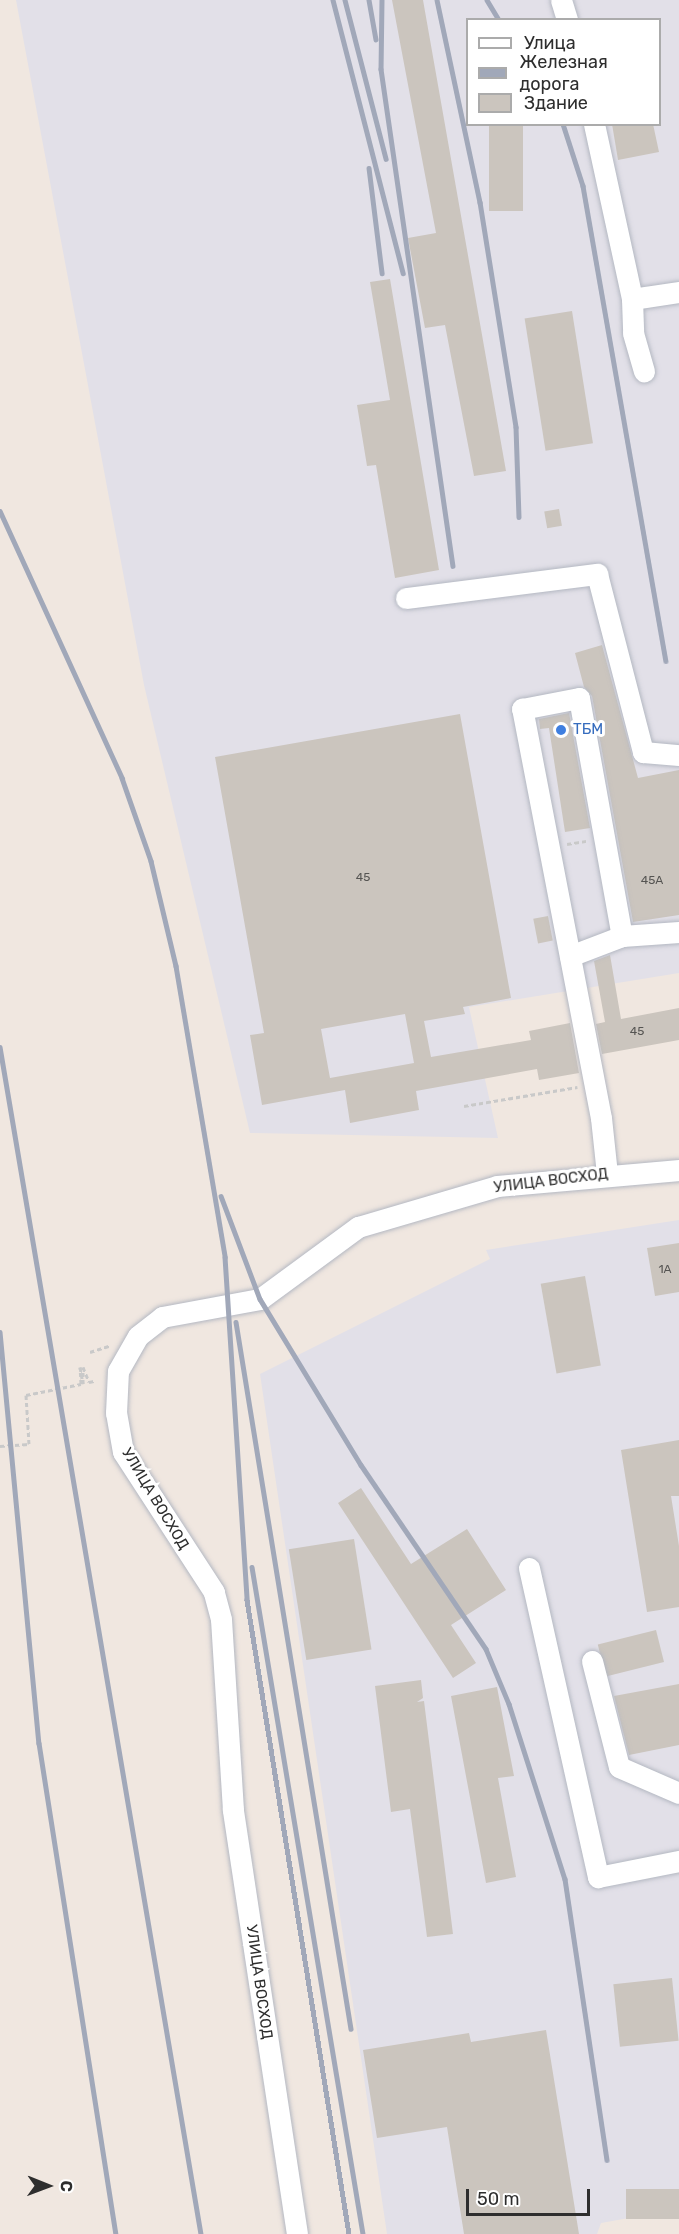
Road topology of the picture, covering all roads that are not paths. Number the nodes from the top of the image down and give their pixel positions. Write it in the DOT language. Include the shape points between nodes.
graph roads {
  1 [pos="561,0"];
  2 [pos="566,18"];
  3 [pos="594,126"];
  4 [pos="679,292"];
  5 [pos="632,299"];
  6 [pos="644,371"];
  7 [pos="406,598"];
  8 [pos="679,755"];
  9 [pos="679,932"];
  10 [pos="622,936"];
  11 [pos="570,956"];
  12 [pos="679,1170"];
  13 [pos="607,1174"];
  14 [pos="529,1568"];
  15 [pos="592,1661"];
  16 [pos="679,1793"];
  17 [pos="679,1861"];
  18 [pos="297,2234"];
  1 -- 2 [label="street"];
  3 -- 5 [label="street"];
  4 -- 5 [label="street"];
  5 -- 6 [label="street" via="633,333"];
  7 -- 8 [label="street" via="597,574 643,752"];
  9 -- 10 [label="street"];
  10 -- 11 [label="street"];
  10 -- 11 [label="street" via="579,698 522,710"];
  11 -- 13 [label="street"];
  12 -- 13 [label="street, УЛИЦА ВОСХОД"];
  13 -- 18 [label="street, УЛИЦА ВОСХОД" via="497,1186 358,1227 260,1299 162,1317 138,1336 118,1371 116,1413 123,1452 214,1592 221,1618 233,1810"];
  14 -- 17 [label="street" via="598,1876"];
  15 -- 16 [label="street" via="619,1767"];
}
